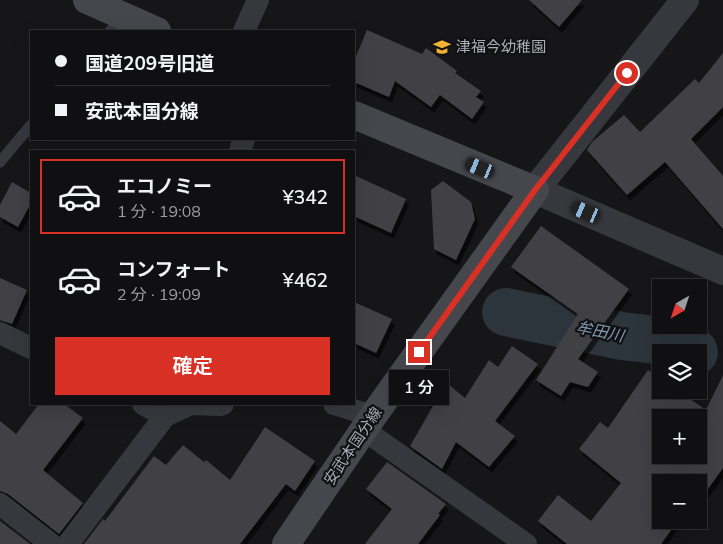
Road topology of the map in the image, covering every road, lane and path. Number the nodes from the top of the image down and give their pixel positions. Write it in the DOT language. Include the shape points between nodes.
graph roads {
  1 [pos="87,0"];
  2 [pos="258,0"];
  3 [pos="685,0"];
  4 [pos="116,24"];
  5 [pos="151,30"];
  6 [pos="244,30"];
  7 [pos="355,116"];
  8 [pos="30,126"];
  9 [pos="0,162"];
  10 [pos="535,190"];
  11 [pos="723,271"];
  12 [pos="0,333"];
  13 [pos="30,348"];
  14 [pos="145,405"];
  15 [pos="189,405"];
  16 [pos="336,405"];
  17 [pos="165,416"];
  18 [pos="368,423"];
  19 [pos="0,504"];
  20 [pos="51,544"];
  21 [pos="68,544"];
  22 [pos="286,544"];
  23 [pos="526,544"];
  1 -- 4 [label="main road"];
  2 -- 6 [label="street"];
  3 -- 10 [label="street"];
  4 -- 5 [label="main road"];
  7 -- 10 [label="main road"];
  8 -- 9 [label="lane"];
  10 -- 11 [label="street"];
  10 -- 18 [label="main road, 安武本国分線"];
  12 -- 13 [label="street"];
  14 -- 17 [label="street"];
  15 -- 17 [label="street"];
  16 -- 18 [label="street"];
  17 -- 21 [label="street"];
  18 -- 22 [label="main road, 安武本国分線"];
  18 -- 23 [label="street"];
  19 -- 20 [label="street"];
}
